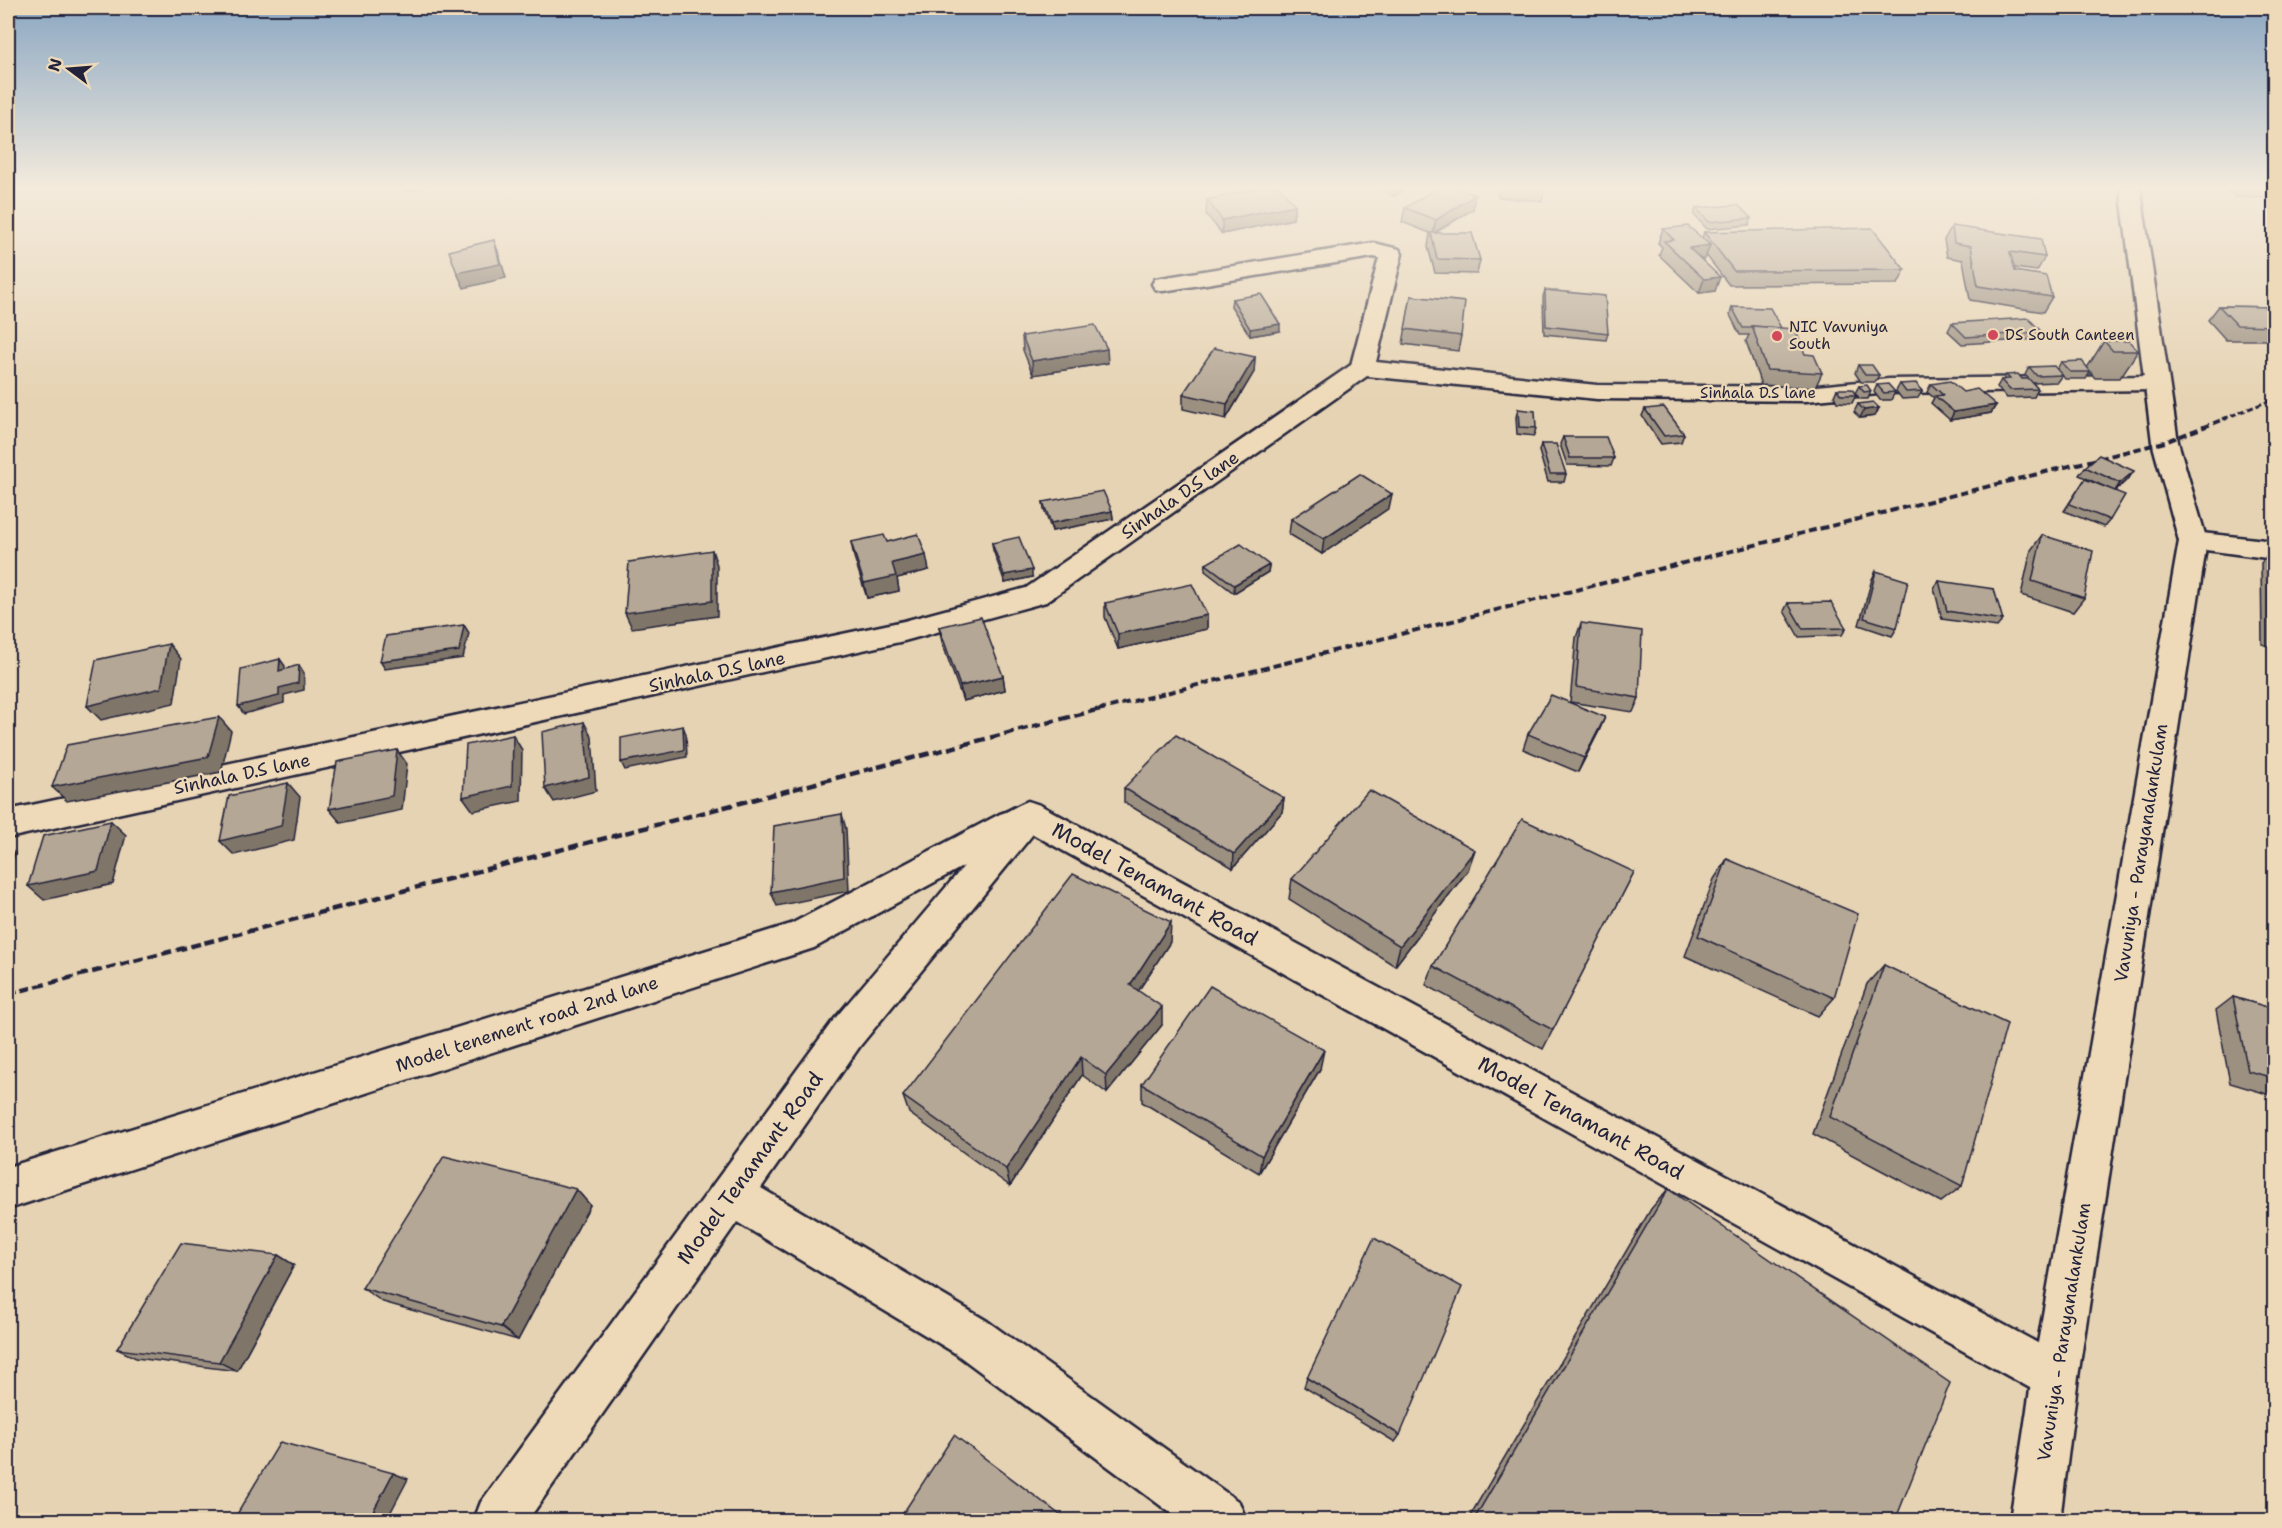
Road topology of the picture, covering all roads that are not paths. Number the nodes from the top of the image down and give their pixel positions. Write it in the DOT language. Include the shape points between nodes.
graph roads {
  1 [pos="1328,257"];
  2 [pos="1390,257"];
  3 [pos="2139,257"];
  4 [pos="1163,284"];
  5 [pos="1362,368"];
  6 [pos="2156,382"];
  7 [pos="2193,541"];
  8 [pos="2274,550"];
  9 [pos="1028,815"];
  10 [pos="8,825"];
  11 [pos="8,1188"];
  12 [pos="731,1194"];
  13 [pos="2055,1377"];
  14 [pos="499,1521"];
  15 [pos="1221,1521"];
  16 [pos="2035,1521"];
  1 -- 4 [label="main road"];
  2 -- 5 [label="main road"];
  3 -- 6 [label="main road, Vavuniya - Parayanalankulam"];
  5 -- 6 [label="main road, Sinhala D.S lane" via="1597,392 1806,394 1889,386"];
  5 -- 10 [label="main road, Sinhala D.S lane" via="1036,595 904,631"];
  6 -- 7 [label="main road, Vavuniya - Parayanalankulam" via="2165,442"];
  7 -- 8 [label="main road"];
  7 -- 13 [label="main road, Vavuniya - Parayanalankulam"];
  9 -- 11 [label="main road, Model tenement road 2nd lane" via="801,937"];
  9 -- 12 [label="main road, Model Tenamant Road" via="846,1034"];
  9 -- 13 [label="main road, Model Tenamant Road"];
  12 -- 14 [label="main road, Model Tenamant Road"];
  12 -- 15 [label="main road" via="971,1337"];
  13 -- 16 [label="main road, Vavuniya - Parayanalankulam"];
}
